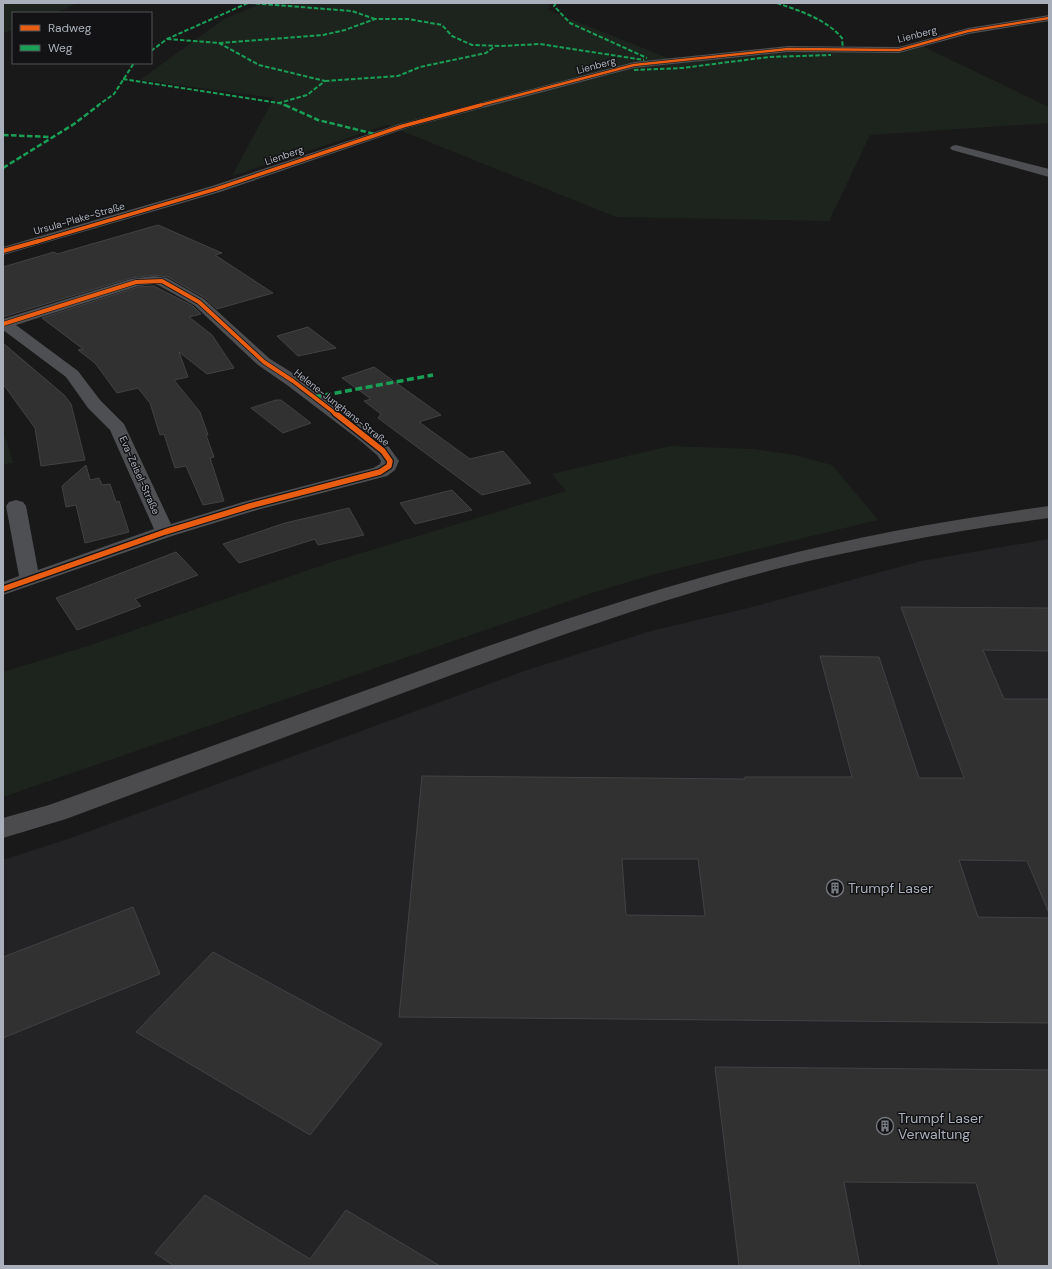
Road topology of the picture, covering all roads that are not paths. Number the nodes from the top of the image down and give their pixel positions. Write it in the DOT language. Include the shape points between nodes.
graph roads {
  1 [pos="1049,18"];
  2 [pos="956,148"];
  3 [pos="1049,173"];
  4 [pos="161,205"];
  5 [pos="3,250"];
  6 [pos="4,324"];
  7 [pos="16,506"];
  8 [pos="1049,512"];
  9 [pos="166,532"];
  10 [pos="30,580"];
  11 [pos="3,589"];
  12 [pos="3,828"];
  1 -- 4 [label="street, Lienberg" via="968,31 899,50 788,49 634,65 403,126"];
  2 -- 3 [label="street"];
  4 -- 5 [label="street, Ursula-Plake-Straße"];
  6 -- 9 [label="street, Eva-Zeisel-Straße" via="72,374 94,404 118,428"];
  6 -- 9 [label="street, Helene-Junghans-Straße" via="136,282 162,281 199,302 264,362 364,435 383,451 390,461 389,466 380,472 257,504"];
  7 -- 10 [label="street"];
  8 -- 12 [label="main road" via="881,540 778,563 654,598 519,642 64,809"];
  9 -- 10 [label="street, Helene-Junghans-Straße"];
  10 -- 11 [label="street, Helene-Junghans-Straße"];
}
